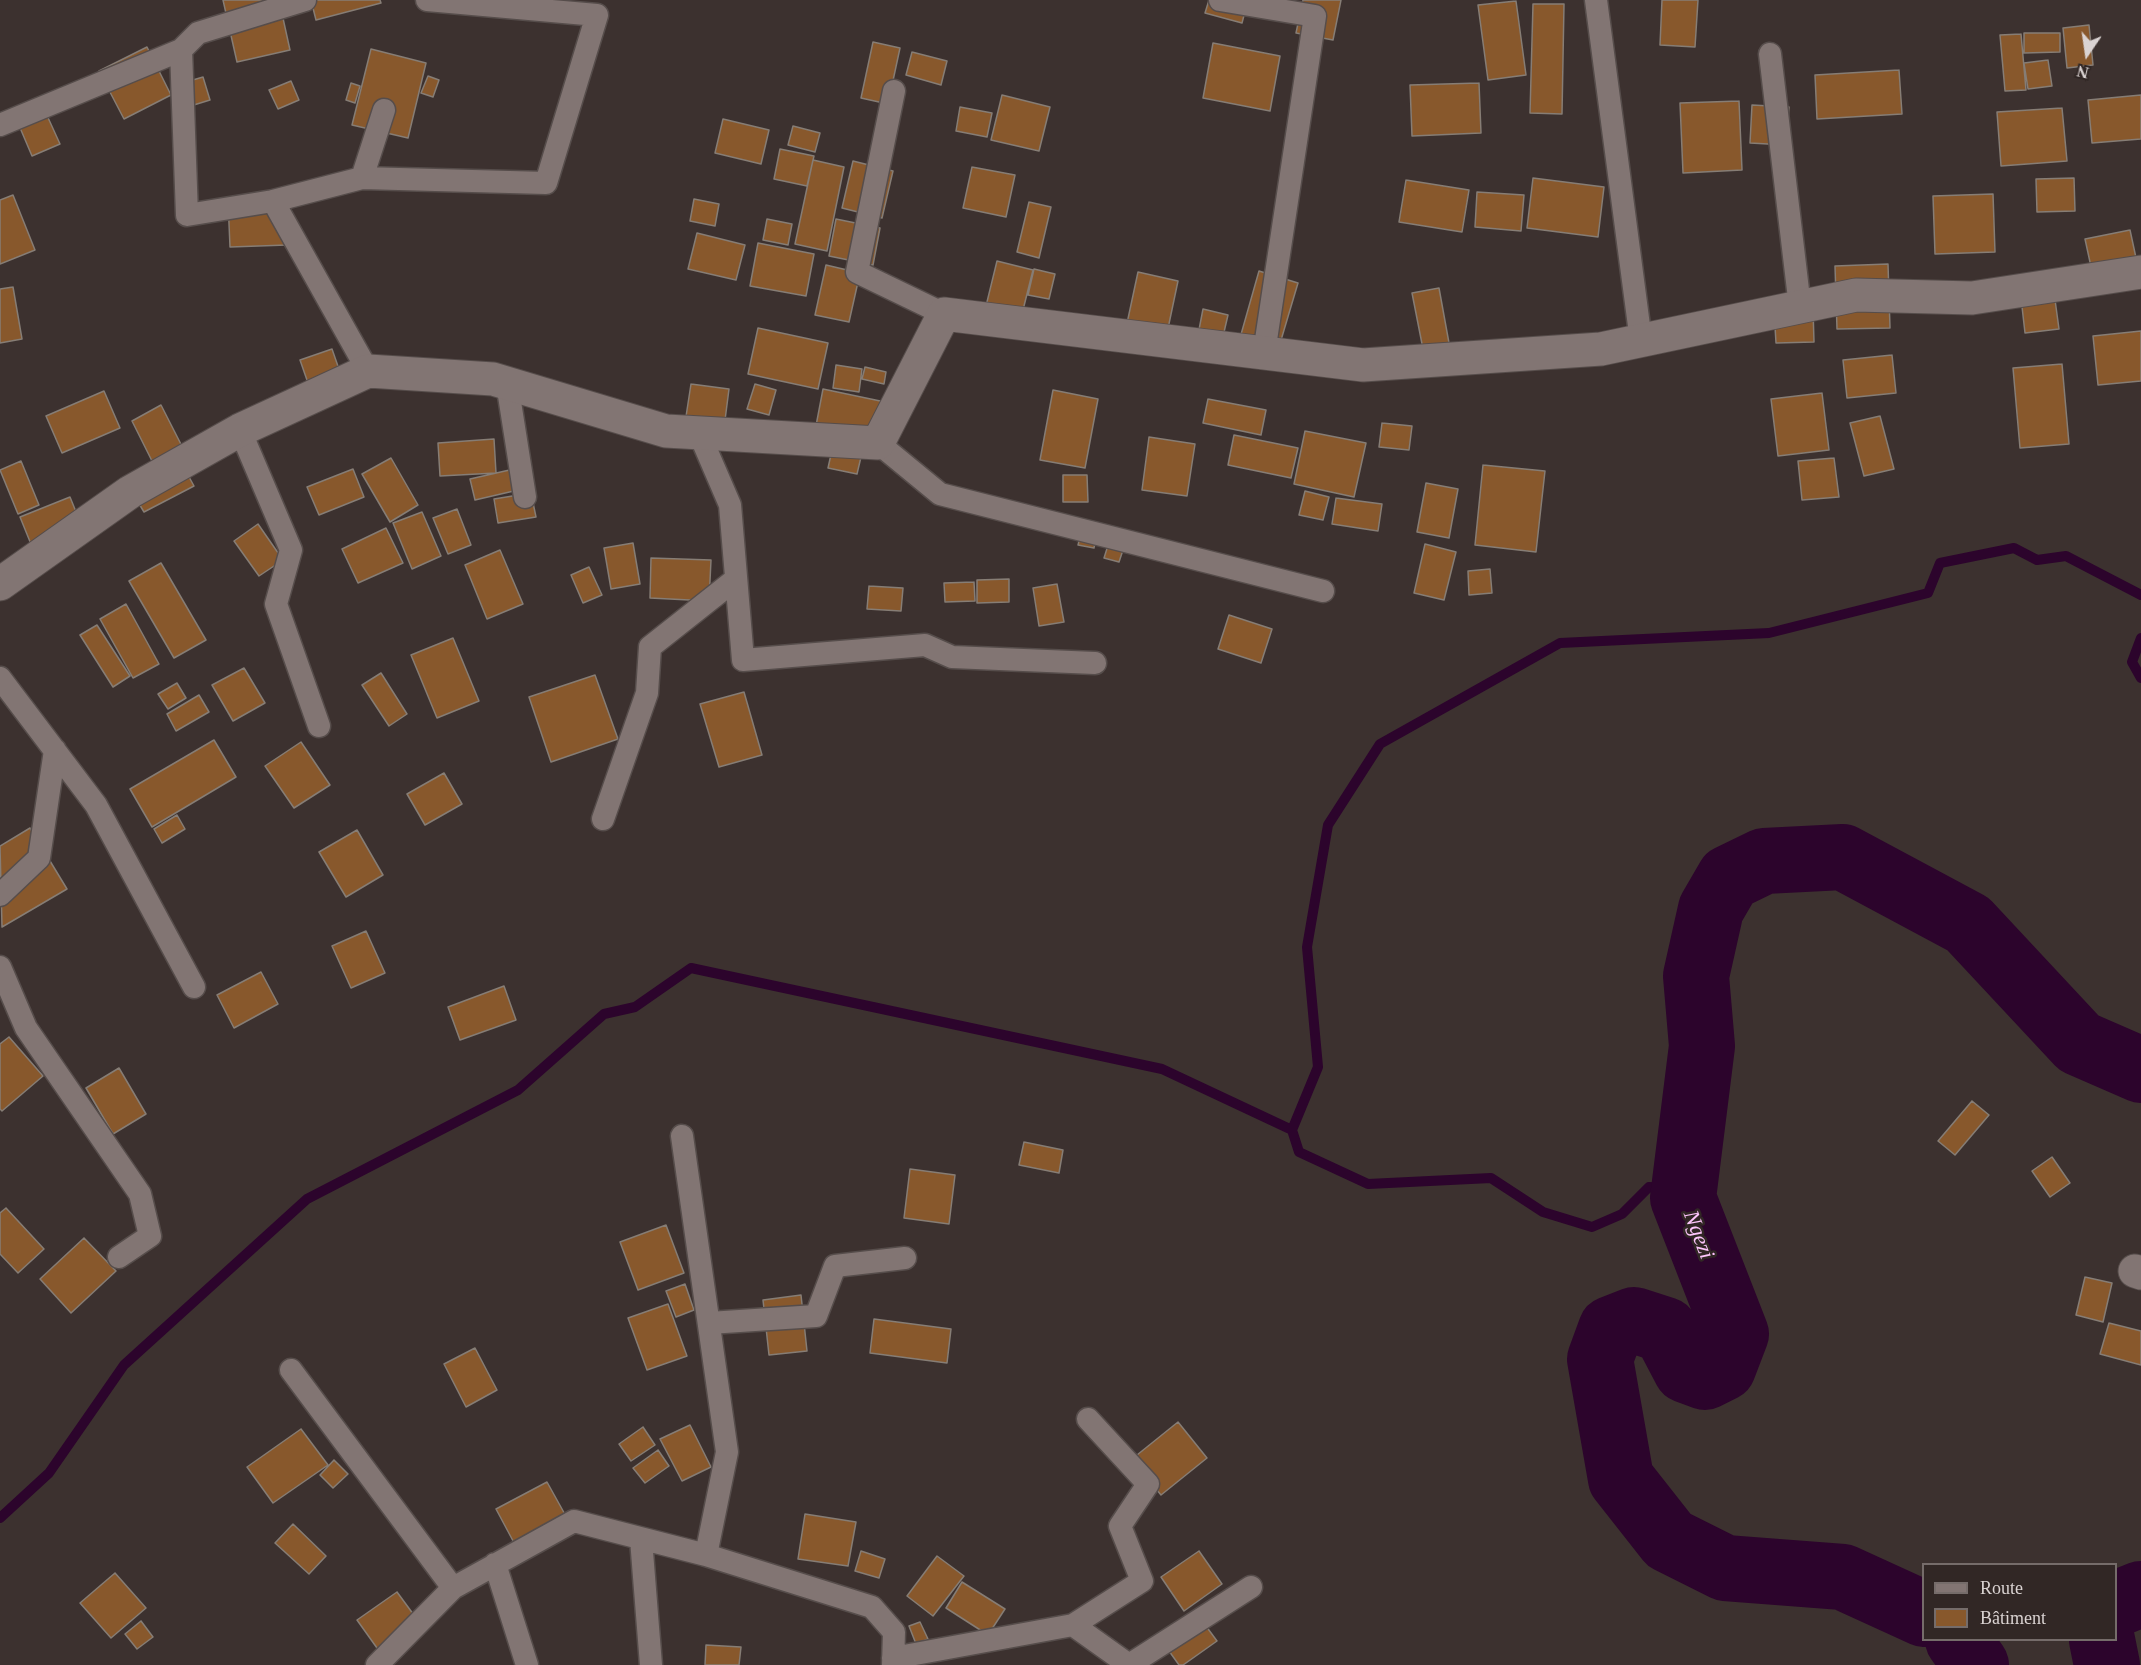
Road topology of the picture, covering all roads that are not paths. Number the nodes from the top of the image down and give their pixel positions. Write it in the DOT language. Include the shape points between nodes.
graph roads {
  1 [pos="305,0"];
  2 [pos="427,0"];
  3 [pos="1220,0"];
  4 [pos="1596,0"];
  5 [pos="181,50"];
  6 [pos="1770,54"];
  7 [pos="894,91"];
  8 [pos="384,110"];
  9 [pos="0,125"];
  10 [pos="362,178"];
  11 [pos="273,201"];
  12 [pos="2141,272"];
  13 [pos="1800,307"];
  14 [pos="944,314"];
  15 [pos="1641,340"];
  16 [pos="1264,353"];
  17 [pos="368,371"];
  18 [pos="507,383"];
  19 [pos="240,430"];
  20 [pos="699,433"];
  21 [pos="878,443"];
  22 [pos="525,497"];
  23 [pos="736,579"];
  24 [pos="0,584"];
  25 [pos="1323,591"];
  26 [pos="1095,663"];
  27 [pos="0,678"];
  28 [pos="319,726"];
  29 [pos="54,750"];
  30 [pos="603,819"];
  31 [pos="0,895"];
  32 [pos="0,967"];
  33 [pos="194,987"];
  34 [pos="682,1136"];
  35 [pos="119,1257"];
  36 [pos="905,1258"];
  37 [pos="709,1323"];
  38 [pos="291,1371"];
  39 [pos="1088,1419"];
  40 [pos="641,1539"];
  41 [pos="706,1555"];
  42 [pos="495,1564"];
  43 [pos="1251,1587"];
  44 [pos="453,1588"];
  45 [pos="1073,1625"];
  46 [pos="893,1661"];
  47 [pos="377,1665"];
  48 [pos="527,1665"];
  49 [pos="651,1665"];
  50 [pos="1129,1665"];
  1 -- 5 [label="lane" via="198,33"];
  2 -- 10 [label="lane" via="597,15 546,183"];
  3 -- 16 [label="lane" via="1315,16"];
  4 -- 15 [label="lane"];
  5 -- 9 [label="lane"];
  5 -- 11 [label="lane" via="187,215"];
  6 -- 13 [label="lane"];
  7 -- 14 [label="lane" via="857,272"];
  8 -- 10 [label="lane"];
  10 -- 11 [label="lane"];
  11 -- 17 [label="lane"];
  12 -- 13 [label="street" via="1972,298 1856,295"];
  13 -- 15 [label="street"];
  14 -- 16 [label="street"];
  14 -- 21 [label="street"];
  15 -- 16 [label="street" via="1601,349 1363,365"];
  17 -- 18 [label="street"];
  17 -- 19 [label="street"];
  18 -- 20 [label="street" via="666,431"];
  18 -- 22 [label="lane"];
  19 -- 24 [label="street" via="130,492"];
  19 -- 28 [label="lane" via="291,550 276,604"];
  20 -- 21 [label="street"];
  20 -- 23 [label="lane" via="730,505"];
  21 -- 25 [label="lane" via="940,494"];
  23 -- 26 [label="lane" via="743,660 925,645 952,657"];
  23 -- 30 [label="lane" via="650,647 647,693"];
  27 -- 29 [label="lane"];
  29 -- 31 [label="lane" via="39,858"];
  29 -- 33 [label="lane" via="96,805"];
  32 -- 35 [label="lane" via="26,1028 140,1194 150,1236"];
  34 -- 37 [label="lane"];
  36 -- 37 [label="lane" via="835,1266 816,1316"];
  37 -- 41 [label="lane" via="727,1452"];
  38 -- 44 [label="lane"];
  39 -- 45 [label="lane" via="1148,1484 1120,1526 1142,1581"];
  40 -- 41 [label="lane"];
  40 -- 42 [label="lane" via="574,1521"];
  40 -- 49 [label="lane"];
  41 -- 46 [label="lane" via="872,1607 894,1632"];
  42 -- 44 [label="lane"];
  42 -- 48 [label="lane"];
  43 -- 50 [label="lane"];
  44 -- 47 [label="lane"];
  45 -- 46 [label="lane"];
  45 -- 50 [label="lane"];
}
